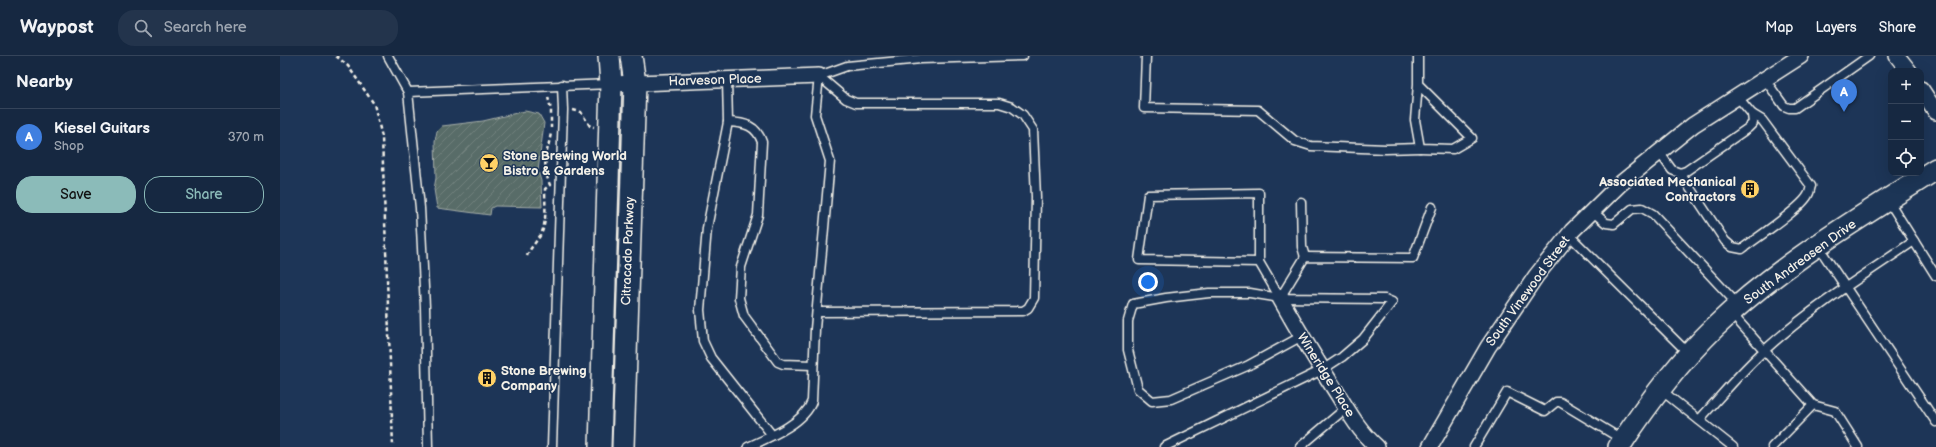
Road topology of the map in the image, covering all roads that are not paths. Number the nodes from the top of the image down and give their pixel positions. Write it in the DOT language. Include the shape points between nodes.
graph roads {
  1 [pos="388,56"];
  2 [pos="609,56"];
  3 [pos="631,56"];
  4 [pos="1023,56"];
  5 [pos="1146,56"];
  6 [pos="1418,56"];
  7 [pos="1801,56"];
  8 [pos="1870,56"];
  9 [pos="1897,56"];
  10 [pos="1907,68"];
  11 [pos="818,76"];
  12 [pos="1764,78"];
  13 [pos="727,80"];
  14 [pos="634,83"];
  15 [pos="611,84"];
  16 [pos="1418,84"];
  17 [pos="562,86"];
  18 [pos="408,92"];
  19 [pos="1924,94"];
  20 [pos="1737,96"];
  21 [pos="1936,112"];
  22 [pos="1752,114"];
  23 [pos="728,122"];
  24 [pos="1420,148"];
  25 [pos="1659,152"];
  26 [pos="1936,169"];
  27 [pos="1680,173"];
  28 [pos="1888,200"];
  29 [pos="1301,202"];
  30 [pos="1432,207"];
  31 [pos="1592,211"];
  32 [pos="1568,235"];
  33 [pos="1914,241"];
  34 [pos="1818,246"];
  35 [pos="1305,257"];
  36 [pos="1259,262"];
  37 [pos="1936,276"];
  38 [pos="1846,287"];
  39 [pos="1280,298"];
  40 [pos="1735,310"];
  41 [pos="817,312"];
  42 [pos="1302,336"];
  43 [pos="1764,350"];
  44 [pos="1690,354"];
  45 [pos="814,365"];
  46 [pos="1322,370"];
  47 [pos="1660,389"];
  48 [pos="1813,405"];
  49 [pos="1346,408"];
  50 [pos="1699,420"];
  51 [pos="1936,422"];
  52 [pos="772,436"];
  53 [pos="1621,444"];
  54 [pos="428,447"];
  55 [pos="552,447"];
  56 [pos="600,447"];
  57 [pos="623,447"];
  58 [pos="748,447"];
  59 [pos="1164,447"];
  60 [pos="1300,447"];
  61 [pos="1377,447"];
  62 [pos="1430,447"];
  63 [pos="1474,447"];
  64 [pos="1733,447"];
  65 [pos="1772,447"];
  66 [pos="1858,447"];
  1 -- 18 [label="lane"];
  2 -- 15 [label="main road, Citracado Parkway"];
  3 -- 14 [label="main road, Citracado Parkway"];
  4 -- 11 [label="lane" via="921,59 847,66"];
  5 -- 24 [label="lane" via="1144,108 1258,110 1295,141 1312,146"];
  6 -- 16 [label="lane"];
  7 -- 12 [label="street, South Vinewood Street"];
  8 -- 12 [label="lane" via="1795,108 1784,106"];
  9 -- 10 [label="street"];
  11 -- 13 [label="street, Harveson Place"];
  11 -- 41 [label="lane" via="816,115 830,161"];
  11 -- 41 [label="lane" via="846,99 856,103 999,103 1012,107 1023,116 1033,130 1036,197 1034,298 1023,311"];
  12 -- 20 [label="street, South Vinewood Street"];
  13 -- 14 [label="street, Harveson Place"];
  13 -- 23 [label="lane"];
  14 -- 15 [label="street, Harveson Place"];
  14 -- 57 [label="main road, Citracado Parkway"];
  15 -- 17 [label="lane"];
  15 -- 56 [label="main road, Citracado Parkway"];
  16 -- 24 [label="lane" via="1415,120"];
  16 -- 24 [label="lane" via="1472,138 1453,149"];
  17 -- 18 [label="lane"];
  17 -- 55 [label="lane"];
  18 -- 54 [label="lane" via="420,208 425,292"];
  19 -- 21 [label="street"];
  20 -- 22 [label="lane"];
  20 -- 25 [label="street, South Vinewood Street" via="1693,125"];
  22 -- 27 [label="lane" via="1753,123 1748,128"];
  22 -- 27 [label="lane" via="1762,120 1811,186 1804,200 1784,218 1742,249 1732,247 1725,241"];
  23 -- 45 [label="lane" via="751,126 760,135 762,142 758,215 741,267 738,291 740,306 744,316 778,362"];
  23 -- 52 [label="lane" via="705,243 701,331 706,350"];
  25 -- 27 [label="lane" via="1672,170"];
  25 -- 31 [label="street, South Vinewood Street"];
  26 -- 28 [label="main road, South Andreasen Drive"];
  28 -- 33 [label="lane"];
  28 -- 34 [label="main road, South Andreasen Drive"];
  29 -- 35 [label="lane" via="1302,247"];
  30 -- 35 [label="lane" via="1413,258"];
  31 -- 32 [label="street, South Vinewood Street"];
  31 -- 40 [label="lane" via="1606,223 1614,224 1632,209 1642,208 1652,214"];
  32 -- 44 [label="lane"];
  32 -- 62 [label="street, South Vinewood Street" via="1536,276 1488,347"];
  33 -- 37 [label="lane"];
  33 -- 38 [label="lane"];
  34 -- 38 [label="lane"];
  34 -- 40 [label="main road, South Andreasen Drive" via="1761,287"];
  35 -- 39 [label="lane"];
  36 -- 36 [label="lane" via="1259,193 1148,195 1139,260"];
  36 -- 39 [label="lane"];
  38 -- 43 [label="lane"];
  38 -- 51 [label="lane"];
  39 -- 42 [label="street, Wineridge Place"];
  39 -- 42 [label="lane" via="1209,293 1133,304 1128,321 1128,350 1138,389 1152,401 1171,400 1247,366"];
  39 -- 46 [label="lane" via="1392,302 1363,339"];
  40 -- 43 [label="lane"];
  40 -- 44 [label="main road, South Andreasen Drive"];
  41 -- 45 [label="lane"];
  42 -- 46 [label="street, Wineridge Place"];
  43 -- 48 [label="lane"];
  43 -- 50 [label="lane"];
  44 -- 47 [label="main road, South Andreasen Drive"];
  45 -- 52 [label="lane" via="810,409"];
  46 -- 49 [label="street, Wineridge Place"];
  46 -- 59 [label="lane"];
  47 -- 50 [label="lane"];
  47 -- 53 [label="main road, South Andreasen Drive"];
  48 -- 65 [label="lane"];
  48 -- 66 [label="lane" via="1835,411"];
  49 -- 60 [label="lane"];
  49 -- 61 [label="street, Wineridge Place" via="1363,434"];
  50 -- 64 [label="lane"];
  52 -- 58 [label="lane"];
  53 -- 63 [label="lane" via="1560,402 1556,402 1545,411 1507,392"];
}
